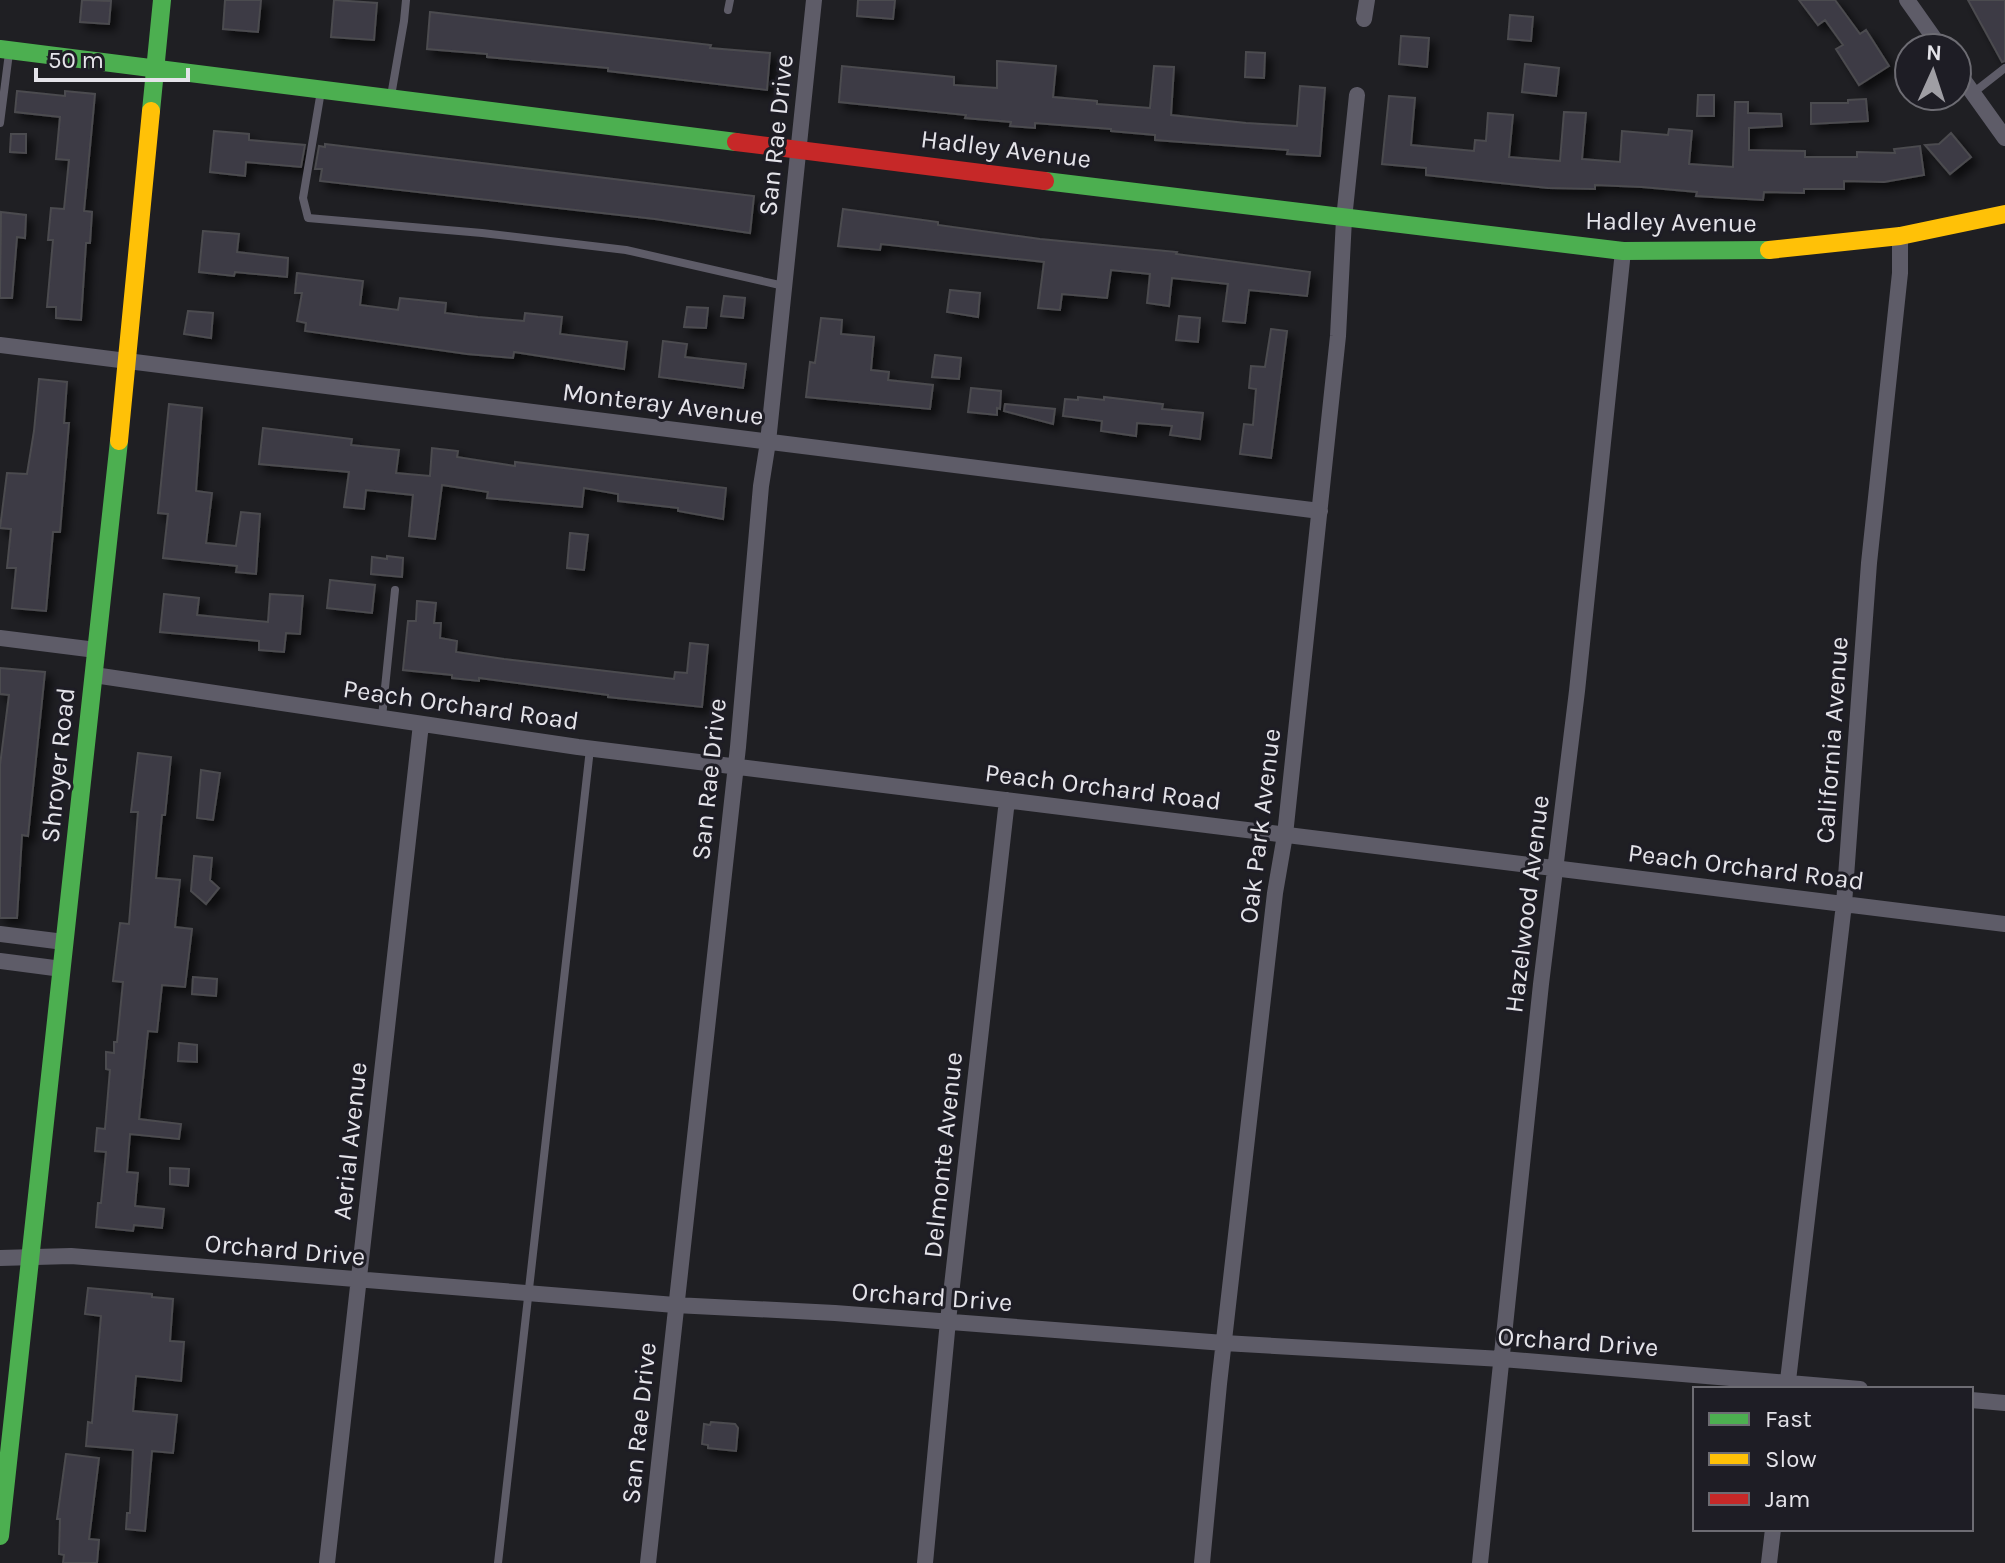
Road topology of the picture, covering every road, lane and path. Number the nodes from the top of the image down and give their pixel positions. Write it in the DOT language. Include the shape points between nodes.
graph roads {
  1 [pos="162,0"];
  2 [pos="406,0"];
  3 [pos="730,0"];
  4 [pos="814,0"];
  5 [pos="1367,0"];
  6 [pos="1907,0"];
  7 [pos="728,10"];
  8 [pos="1364,19"];
  9 [pos="1930,32"];
  10 [pos="5,50"];
  11 [pos="2005,68"];
  12 [pos="155,69"];
  13 [pos="321,88"];
  14 [pos="1973,93"];
  15 [pos="1357,95"];
  16 [pos="391,97"];
  17 [pos="0,123"];
  18 [pos="2005,138"];
  19 [pos="799,149"];
  20 [pos="2005,214"];
  21 [pos="1344,219"];
  22 [pos="1900,236"];
  23 [pos="1623,251"];
  24 [pos="785,286"];
  25 [pos="0,345"];
  26 [pos="127,361"];
  27 [pos="768,442"];
  28 [pos="1320,511"];
  29 [pos="395,590"];
  30 [pos="0,638"];
  31 [pos="96,650"];
  32 [pos="94,675"];
  33 [pos="382,718"];
  34 [pos="421,724"];
  35 [pos="590,748"];
  36 [pos="734,766"];
  37 [pos="1007,800"];
  38 [pos="1285,835"];
  39 [pos="1555,867"];
  40 [pos="1844,904"];
  41 [pos="2005,924"];
  42 [pos="0,934"];
  43 [pos="64,942"];
  44 [pos="0,961"];
  45 [pos="62,969"];
  46 [pos="32,1257"];
  47 [pos="0,1258"];
  48 [pos="357,1280"];
  49 [pos="528,1293"];
  50 [pos="675,1305"];
  51 [pos="948,1321"];
  52 [pos="1224,1343"];
  53 [pos="1502,1359"];
  54 [pos="1788,1386"];
  55 [pos="1812,1387"];
  56 [pos="1973,1400"];
  57 [pos="2005,1403"];
  58 [pos="1773,1531"];
  59 [pos="0,1536"];
  60 [pos="327,1563"];
  61 [pos="498,1563"];
  62 [pos="648,1563"];
  63 [pos="925,1563"];
  64 [pos="1202,1563"];
  65 [pos="1480,1563"];
  66 [pos="1769,1563"];
  1 -- 12 [label="street, Shroyer Road"];
  2 -- 16 [label="lane"];
  3 -- 7 [label="lane"];
  4 -- 19 [label="street, San Rae Drive"];
  5 -- 8 [label="street"];
  6 -- 9 [label="street"];
  10 -- 12 [label="street, Hadley Avenue"];
  10 -- 17 [label="lane"];
  11 -- 14 [label="lane"];
  12 -- 13 [label="street, Hadley Avenue"];
  12 -- 26 [label="street, Shroyer Road"];
  13 -- 16 [label="street, Hadley Avenue"];
  13 -- 24 [label="lane" via="303,198 308,218 626,250"];
  14 -- 18 [label="street"];
  15 -- 21 [label="street, Oak Park Avenue"];
  16 -- 19 [label="street, Hadley Avenue"];
  19 -- 21 [label="street, Hadley Avenue"];
  19 -- 24 [label="street, San Rae Drive"];
  20 -- 22 [label="street, Hadley Avenue"];
  21 -- 23 [label="street, Hadley Avenue"];
  21 -- 28 [label="street, Oak Park Avenue"];
  22 -- 23 [label="street, Hadley Avenue" via="1768,250"];
  22 -- 40 [label="street, California Avenue"];
  23 -- 39 [label="street, Hazelwood Avenue"];
  24 -- 27 [label="street, San Rae Drive"];
  25 -- 26 [label="street, Monteray Avenue"];
  26 -- 27 [label="street, Monteray Avenue"];
  26 -- 31 [label="street, Shroyer Road"];
  27 -- 28 [label="street, Monteray Avenue"];
  27 -- 36 [label="street, San Rae Drive"];
  28 -- 38 [label="street, Oak Park Avenue"];
  29 -- 33 [label="lane"];
  30 -- 31 [label="street"];
  31 -- 32 [label="street, Shroyer Road"];
  32 -- 33 [label="street, Peach Orchard Road"];
  32 -- 43 [label="street, Shroyer Road"];
  33 -- 34 [label="street, Peach Orchard Road"];
  34 -- 35 [label="street, Peach Orchard Road"];
  34 -- 48 [label="street, Aerial Avenue"];
  35 -- 36 [label="street, Peach Orchard Road"];
  35 -- 49 [label="lane"];
  36 -- 37 [label="street, Peach Orchard Road"];
  36 -- 50 [label="street, San Rae Drive"];
  37 -- 38 [label="street, Peach Orchard Road"];
  37 -- 51 [label="street, Delmonte Avenue"];
  38 -- 39 [label="street, Peach Orchard Road"];
  38 -- 52 [label="street, Oak Park Avenue"];
  39 -- 40 [label="street, Peach Orchard Road"];
  39 -- 53 [label="street, Hazelwood Avenue"];
  40 -- 41 [label="street, Peach Orchard Road"];
  40 -- 54 [label="street, California Avenue"];
  42 -- 43 [label="street"];
  43 -- 45 [label="street, Shroyer Road"];
  44 -- 45 [label="street"];
  45 -- 46 [label="street, Shroyer Road"];
  46 -- 47 [label="street, Orchard Drive"];
  46 -- 48 [label="street, Orchard Drive"];
  46 -- 59 [label="street, Shroyer Road"];
  48 -- 49 [label="street, Orchard Drive"];
  48 -- 60 [label="street, Aerial Avenue"];
  49 -- 50 [label="street, Orchard Drive"];
  49 -- 61 [label="lane"];
  50 -- 51 [label="street, Orchard Drive"];
  50 -- 62 [label="street, San Rae Drive"];
  51 -- 52 [label="street, Orchard Drive"];
  51 -- 63 [label="street, Delmonte Avenue"];
  52 -- 53 [label="street, Orchard Drive"];
  52 -- 64 [label="street, Oak Park Avenue"];
  53 -- 54 [label="street, Orchard Drive"];
  53 -- 65 [label="street, Hazelwood Avenue"];
  54 -- 55 [label="street, Orchard Drive"];
  56 -- 57 [label="street"];
  58 -- 66 [label="street"];
}
